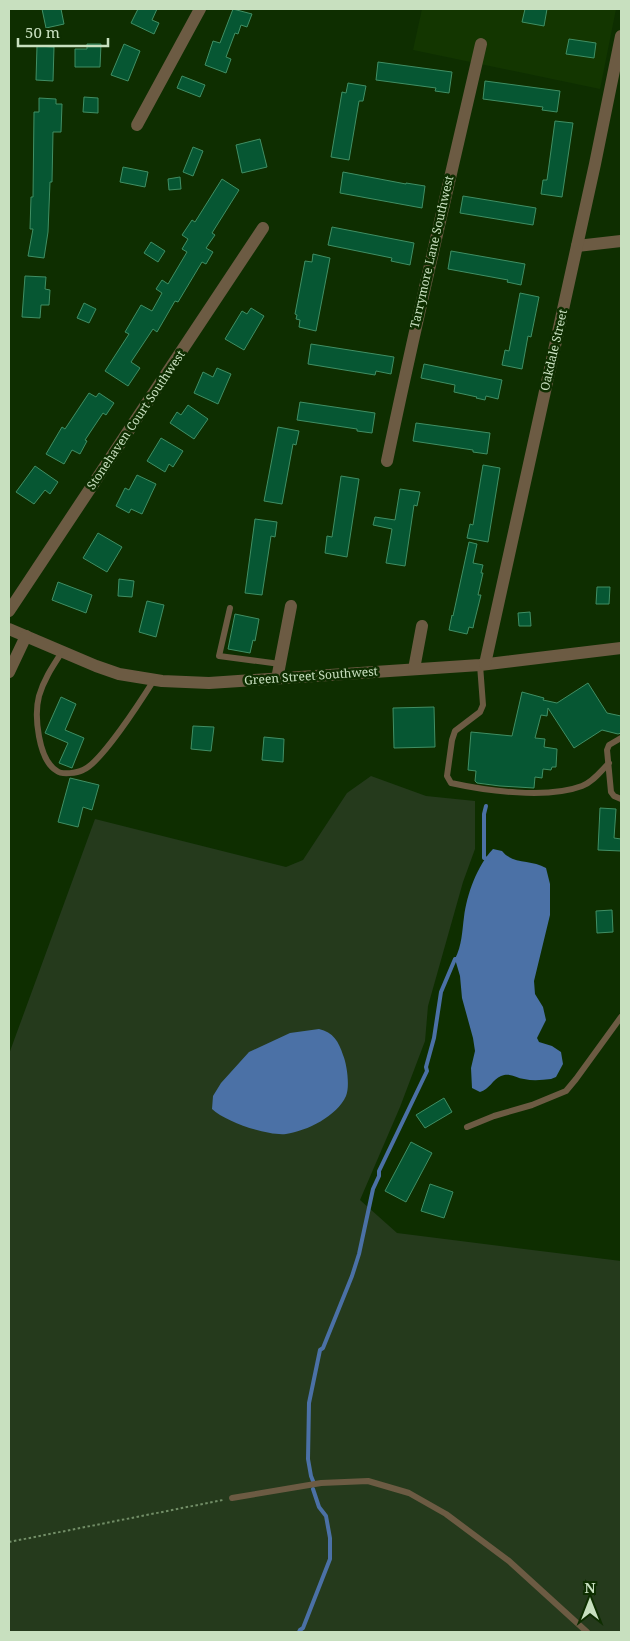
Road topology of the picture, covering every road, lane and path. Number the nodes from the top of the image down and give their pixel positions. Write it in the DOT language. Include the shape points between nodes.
graph roads {
  1 [pos="200,9"];
  2 [pos="621,36"];
  3 [pos="481,44"];
  4 [pos="138,125"];
  5 [pos="263,228"];
  6 [pos="621,241"];
  7 [pos="577,246"];
  8 [pos="387,461"];
  9 [pos="292,606"];
  10 [pos="230,608"];
  11 [pos="9,612"];
  12 [pos="422,626"];
  13 [pos="9,629"];
  14 [pos="26,636"];
  15 [pos="621,648"];
  16 [pos="62,652"];
  17 [pos="280,664"];
  18 [pos="483,664"];
  19 [pos="414,669"];
  20 [pos="9,672"];
  21 [pos="277,679"];
  22 [pos="154,680"];
  23 [pos="621,738"];
  24 [pos="608,763"];
  25 [pos="621,799"];
  26 [pos="621,1017"];
  27 [pos="467,1127"];
  28 [pos="232,1498"];
  29 [pos="9,1542"];
  30 [pos="587,1632"];
  1 -- 4 [label="street"];
  2 -- 7 [label="street, Oakdale Street"];
  3 -- 8 [label="street, Tarrymore Lane Southwest"];
  5 -- 11 [label="street, Stonehaven Court Southwest"];
  6 -- 7 [label="street"];
  7 -- 18 [label="street, Oakdale Street"];
  9 -- 17 [label="street"];
  10 -- 17 [label="lane" via="219,656"];
  12 -- 19 [label="street"];
  13 -- 14 [label="street, Green Street Southwest"];
  14 -- 16 [label="street, Green Street Southwest"];
  14 -- 20 [label="street"];
  15 -- 18 [label="street, Green Street Southwest"];
  16 -- 22 [label="street, Green Street Southwest" via="119,674"];
  16 -- 22 [label="lane" via="46,676 37,714 41,743 48,762 56,772 84,770 99,758"];
  17 -- 21 [label="street"];
  18 -- 19 [label="street, Green Street Southwest"];
  18 -- 24 [label="lane" via="483,705 480,712 455,732 448,776 451,783 503,791 548,793 582,786"];
  19 -- 21 [label="street, Green Street Southwest"];
  21 -- 22 [label="street, Green Street Southwest" via="209,683"];
  23 -- 24 [label="lane" via="609,745"];
  24 -- 25 [label="lane" via="611,792"];
  26 -- 27 [label="lane" via="566,1091"];
  28 -- 29 [label="path"];
  28 -- 30 [label="lane" via="321,1484 368,1481 409,1493 446,1514 509,1561"];
}
